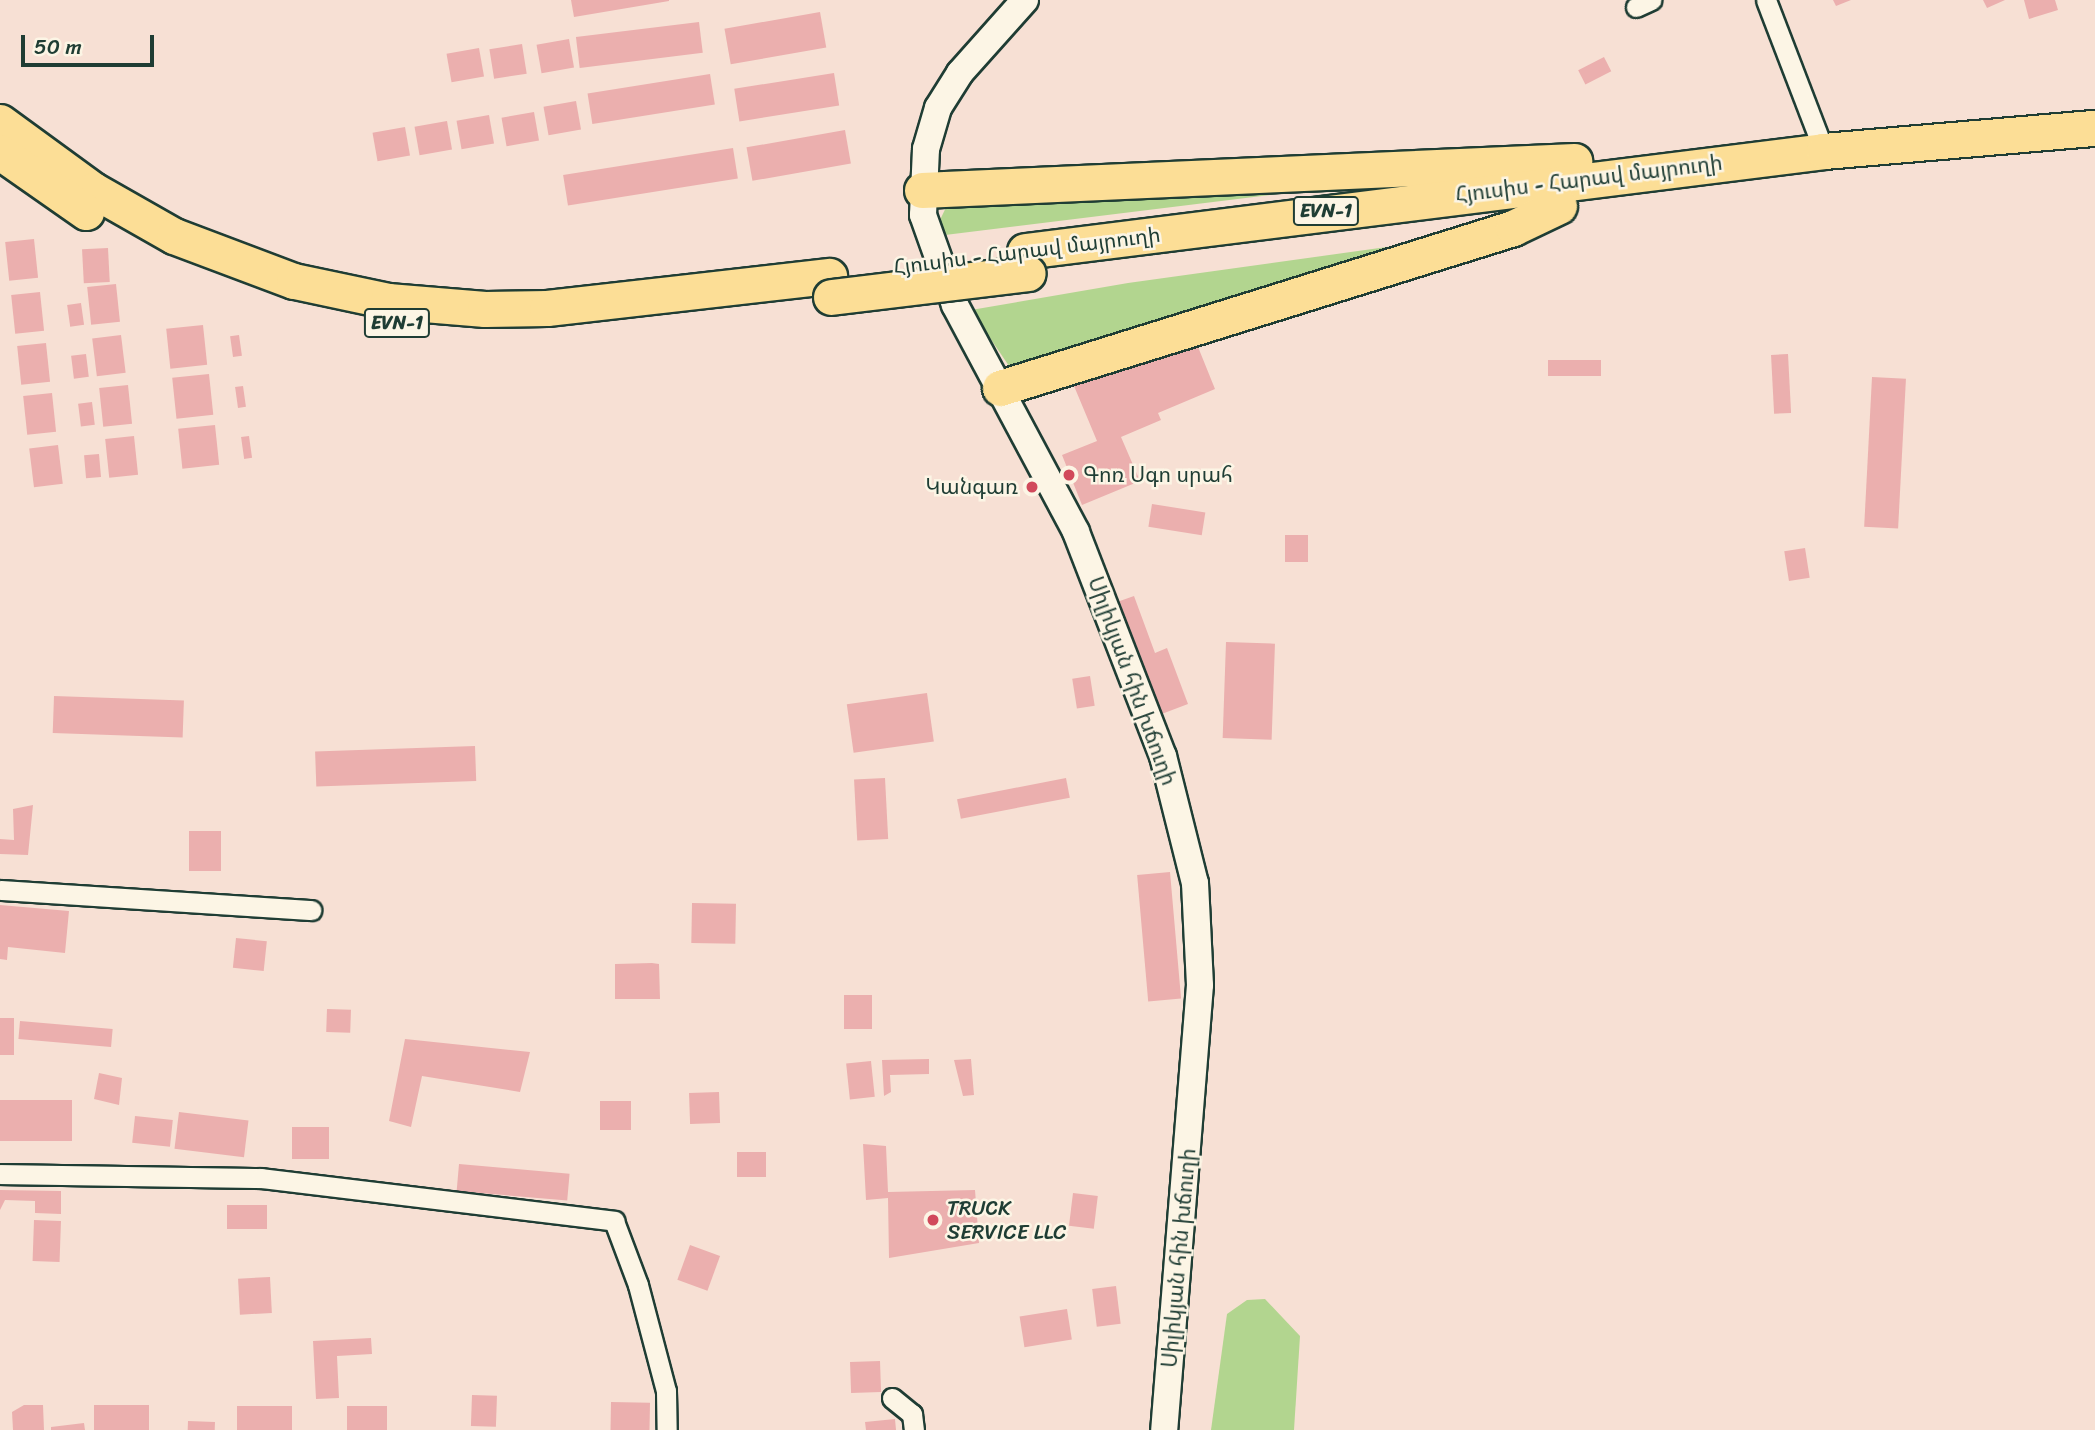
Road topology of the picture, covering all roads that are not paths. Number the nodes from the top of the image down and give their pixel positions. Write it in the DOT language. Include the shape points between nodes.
graph roads {
  1 [pos="1025,0"];
  2 [pos="1766,0"];
  3 [pos="0,103"];
  4 [pos="0,122"];
  5 [pos="2095,128"];
  6 [pos="2095,150"];
  7 [pos="1824,151"];
  8 [pos="0,152"];
  9 [pos="53,160"];
  10 [pos="1628,175"];
  11 [pos="922,190"];
  12 [pos="1559,206"];
  13 [pos="1026,262"];
  14 [pos="794,291"];
  15 [pos="1000,388"];
  16 [pos="0,890"];
  17 [pos="311,910"];
  18 [pos="0,1174"];
  19 [pos="892,1398"];
  20 [pos="667,1430"];
  21 [pos="914,1430"];
  22 [pos="1164,1430"];
  1 -- 11 [label="street, Սիլիկյան հին խճուղի" via="960,73 938,108 926,149"];
  2 -- 7 [label="street"];
  3 -- 9 [label="highway"];
  4 -- 9 [label="highway, Հյուսիս - Հարավ մայրուղի / EVN-1"];
  5 -- 7 [label="highway, Հյուսիս - Հարավ մայրուղի / EVN-1"];
  6 -- 12 [label="highway, Հյուսիս - Հարավ մայրուղի / EVN-1"];
  7 -- 10 [label="highway, Հյուսիս - Հարավ մայրուղի / EVN-1"];
  8 -- 14 [label="highway, Հյուսիս - Հարավ մայրուղի / EVN-1" via="92,216 192,267 262,293 356,317 514,331 610,326"];
  9 -- 14 [label="highway, Հյուսիս - Հարավ մայրուղի / EVN-1" via="146,222 204,249 294,281 388,301 485,309 547,308"];
  10 -- 11 [label="highway" via="1576,161"];
  10 -- 13 [label="highway, Հյուսիս - Հարավ մայրուղի / EVN-1"];
  11 -- 15 [label="street, Սիլիկյան հին խճուղի" via="926,235 955,305"];
  12 -- 13 [label="highway, Հյուսիս - Հարավ մայրուղի / EVN-1"];
  12 -- 15 [label="highway" via="1513,228"];
  13 -- 14 [label="highway, Հյուսիս - Հարավ մայրուղի / EVN-1"];
  15 -- 22 [label="street, Սիլիկյան հին խճուղի" via="1081,544 1163,756 1195,883 1200,996"];
  16 -- 17 [label="street"];
  18 -- 20 [label="street" via="261,1178 614,1221 638,1285 666,1391"];
  19 -- 21 [label="street" via="912,1414"];
}
